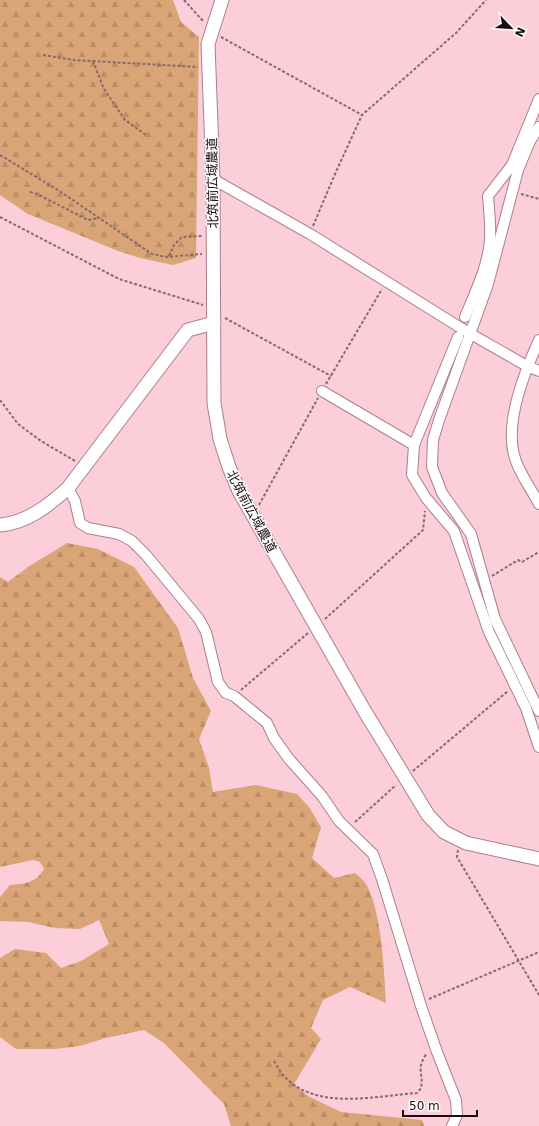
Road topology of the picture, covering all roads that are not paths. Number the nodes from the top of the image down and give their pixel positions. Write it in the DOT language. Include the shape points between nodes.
graph roads {
  1 [pos="222,0"];
  2 [pos="539,99"];
  3 [pos="539,127"];
  4 [pos="213,179"];
  5 [pos="214,315"];
  6 [pos="465,317"];
  7 [pos="469,333"];
  8 [pos="458,337"];
  9 [pos="539,340"];
  10 [pos="527,366"];
  11 [pos="539,371"];
  12 [pos="322,391"];
  13 [pos="414,445"];
  14 [pos="68,488"];
  15 [pos="447,500"];
  16 [pos="539,504"];
  17 [pos="436,510"];
  18 [pos="0,525"];
  19 [pos="539,711"];
  20 [pos="539,746"];
  21 [pos="539,859"];
  22 [pos="452,1126"];
  1 -- 4 [label="street, 北筑前広域農道" via="208,44"];
  2 -- 6 [label="street" via="512,165 488,196 488,253 479,284"];
  3 -- 7 [label="street" via="518,170 488,284"];
  4 -- 5 [label="street, 北筑前広域農道"];
  4 -- 7 [label="street" via="310,234"];
  5 -- 14 [label="street" via="188,330"];
  5 -- 21 [label="street, 北筑前広域農道" via="214,403 220,439 229,467 253,516 364,710 428,815 444,832 459,839"];
  7 -- 10 [label="street"];
  7 -- 15 [label="street" via="433,440 432,467"];
  8 -- 13 [label="street"];
  9 -- 10 [label="street"];
  10 -- 11 [label="street"];
  10 -- 16 [label="street" via="516,401 513,454 519,470"];
  12 -- 13 [label="street"];
  13 -- 17 [label="street" via="412,475"];
  14 -- 18 [label="street" via="45,508 10,524"];
  14 -- 22 [label="street" via="80,523 88,528 119,534 132,541 199,619 206,632 218,682 226,693 234,696 267,723 289,759 322,796 339,821 373,854 435,1048 456,1100 457,1115"];
  15 -- 17 [label="street"];
  15 -- 19 [label="street" via="471,534 495,619"];
  17 -- 20 [label="street" via="454,531 489,632 526,708"];
}
